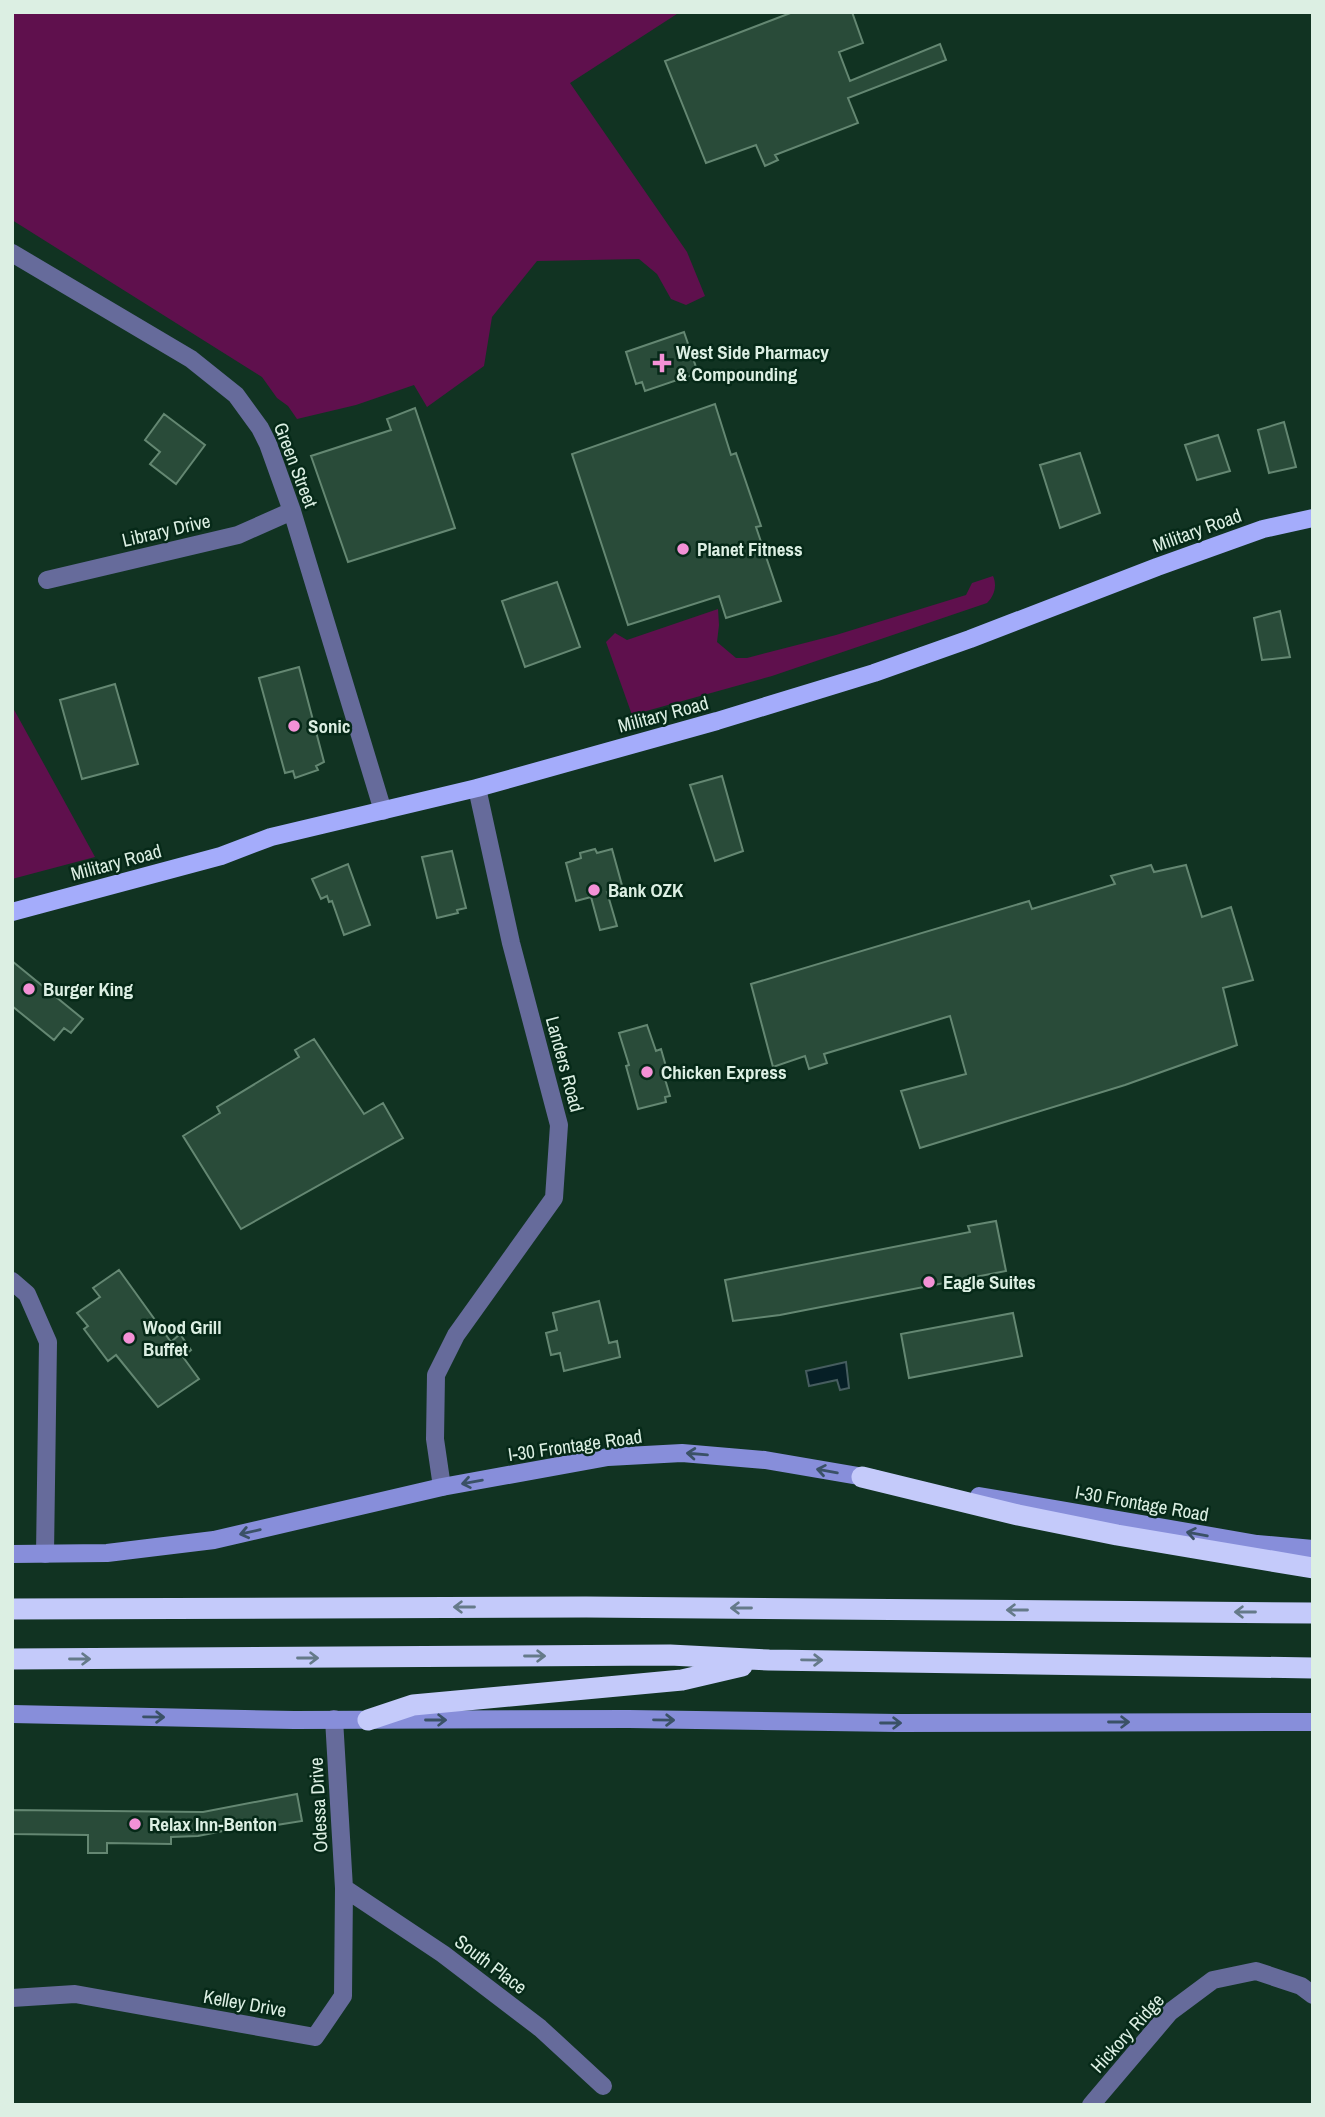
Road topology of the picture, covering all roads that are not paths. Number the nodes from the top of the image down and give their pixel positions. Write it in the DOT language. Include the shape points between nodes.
graph roads {
  1 [pos="12,253"];
  2 [pos="292,511"];
  3 [pos="1313,518"];
  4 [pos="47,580"];
  5 [pos="477,788"];
  6 [pos="383,811"];
  7 [pos="15,913"];
  8 [pos="12,1281"];
  9 [pos="862,1477"];
  10 [pos="442,1487"];
  11 [pos="1313,1549"];
  12 [pos="12,1554"];
  13 [pos="45,1554"];
  14 [pos="1313,1568"];
  15 [pos="12,1609"];
  16 [pos="1313,1612"];
  17 [pos="12,1659"];
  18 [pos="769,1660"];
  19 [pos="1313,1668"];
  20 [pos="12,1714"];
  21 [pos="334,1719"];
  22 [pos="368,1720"];
  23 [pos="1313,1721"];
  24 [pos="344,1888"];
  25 [pos="1313,1995"];
  26 [pos="12,1998"];
  27 [pos="603,2086"];
  28 [pos="1091,2105"];
  1 -- 2 [label="street, Green Street" via="191,359 236,395 268,444"];
  2 -- 4 [label="street, Library Drive" via="238,535"];
  2 -- 6 [label="street, Green Street"];
  3 -- 5 [label="main road, Military Road" via="1262,530 1157,567 874,673"];
  5 -- 6 [label="main road, Military Road"];
  5 -- 10 [label="street, Landers Road" via="511,943 559,1125 554,1198 456,1335 436,1375 435,1439"];
  6 -- 7 [label="main road, Military Road" via="271,837 221,856"];
  8 -- 13 [label="street" via="27,1294 48,1342"];
  9 -- 10 [label="main road, I-30 Frontage Road, one-way" via="765,1460 682,1453 608,1457"];
  11 -- 9 [label="main road, I-30 Frontage Road, one-way" via="1257,1544"];
  9 -- 14 [label="highway" via="1105,1533"];
  10 -- 13 [label="main road, I-30 Frontage Road, one-way" via="214,1541 107,1553"];
  12 -- 13 [label="main road, I-30 Frontage Road"];
  16 -- 15 [label="highway, one-way"];
  17 -- 18 [label="highway, one-way" via="670,1655"];
  18 -- 19 [label="highway, one-way"];
  18 -- 22 [label="highway" via="682,1680 413,1705"];
  20 -- 21 [label="main road, one-way"];
  21 -- 22 [label="main road"];
  21 -- 24 [label="street, Odessa Drive"];
  22 -- 23 [label="main road, one-way"];
  24 -- 26 [label="street, Kelley Drive" via="344,1996 315,2037 75,1994"];
  24 -- 27 [label="street, South Place" via="443,1954 529,2020"];
  25 -- 28 [label="street, Hickory Ridge" via="1301,1986 1256,1971 1213,1980 1170,2012"];
}
